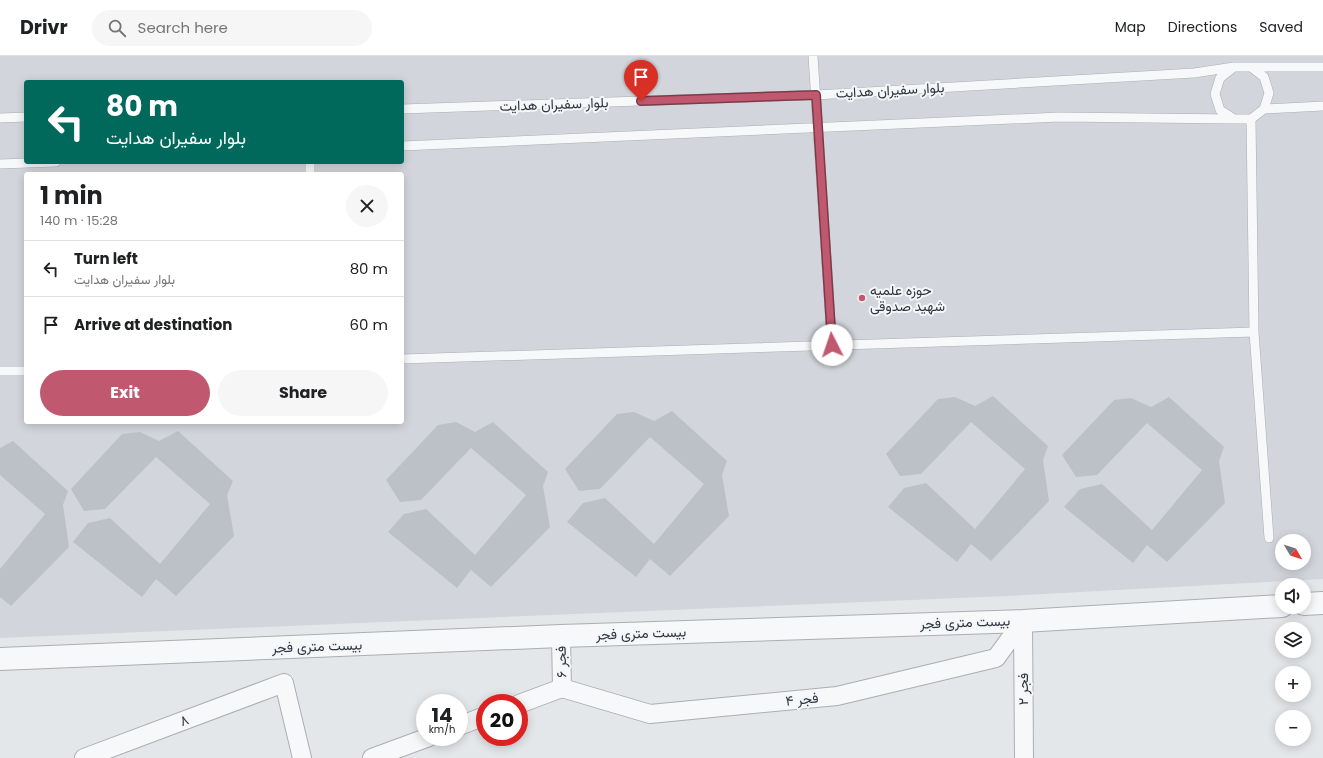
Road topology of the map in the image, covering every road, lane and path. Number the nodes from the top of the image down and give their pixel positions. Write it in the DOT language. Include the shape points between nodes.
graph roads {
  1 [pos="813,56"];
  2 [pos="1251,67"];
  3 [pos="1323,67"];
  4 [pos="1234,68"];
  5 [pos="816,95"];
  6 [pos="1323,106"];
  7 [pos="404,109"];
  8 [pos="1264,109"];
  9 [pos="24,117"];
  10 [pos="0,118"];
  11 [pos="1234,119"];
  12 [pos="1251,119"];
  13 [pos="818,128"];
  14 [pos="404,146"];
  15 [pos="24,163"];
  16 [pos="0,164"];
  17 [pos="1254,332"];
  18 [pos="832,345"];
  19 [pos="404,359"];
  20 [pos="0,371"];
  21 [pos="24,371"];
  22 [pos="1269,538"];
  23 [pos="1323,603"];
  24 [pos="1311,604"];
  25 [pos="1275,606"];
  26 [pos="1023,621"];
  27 [pos="561,636"];
  28 [pos="0,659"];
  29 [pos="562,688"];
  30 [pos="528,701"];
  31 [pos="416,742"];
  32 [pos="84,758"];
  33 [pos="302,758"];
  34 [pos="372,758"];
  35 [pos="1024,758"];
  1 -- 5 [label="lane"];
  2 -- 3 [label="lane"];
  2 -- 4 [label="lane"];
  2 -- 8 [label="lane" via="1264,77 1270,93"];
  4 -- 5 [label="lane, بلوار سفیران هدایت" via="1194,73"];
  4 -- 11 [label="lane" via="1220,78 1215,94 1220,110"];
  5 -- 7 [label="lane, بلوار سفیران هدایت"];
  5 -- 13 [label="lane"];
  6 -- 8 [label="lane"];
  8 -- 12 [label="lane"];
  9 -- 10 [label="lane"];
  11 -- 12 [label="lane"];
  11 -- 13 [label="lane" via="1059,117"];
  12 -- 17 [label="lane"];
  13 -- 14 [label="lane"];
  13 -- 18 [label="lane"];
  15 -- 16 [label="lane"];
  17 -- 18 [label="lane"];
  17 -- 22 [label="lane"];
  18 -- 19 [label="lane"];
  20 -- 21 [label="lane"];
  23 -- 24 [label="street"];
  25 -- 26 [label="street, بیست متری فجر"];
  26 -- 27 [label="street, بیست متری فجر"];
  26 -- 29 [label="street, فجر ۴" via="996,658 837,696 650,714"];
  26 -- 35 [label="street, فجر ۲"];
  27 -- 28 [label="street, بیست متری فجر"];
  27 -- 29 [label="street, فجر ۶"];
  29 -- 30 [label="street"];
  31 -- 34 [label="street"];
  32 -- 33 [label="street, ۸" via="284,683"];
}
